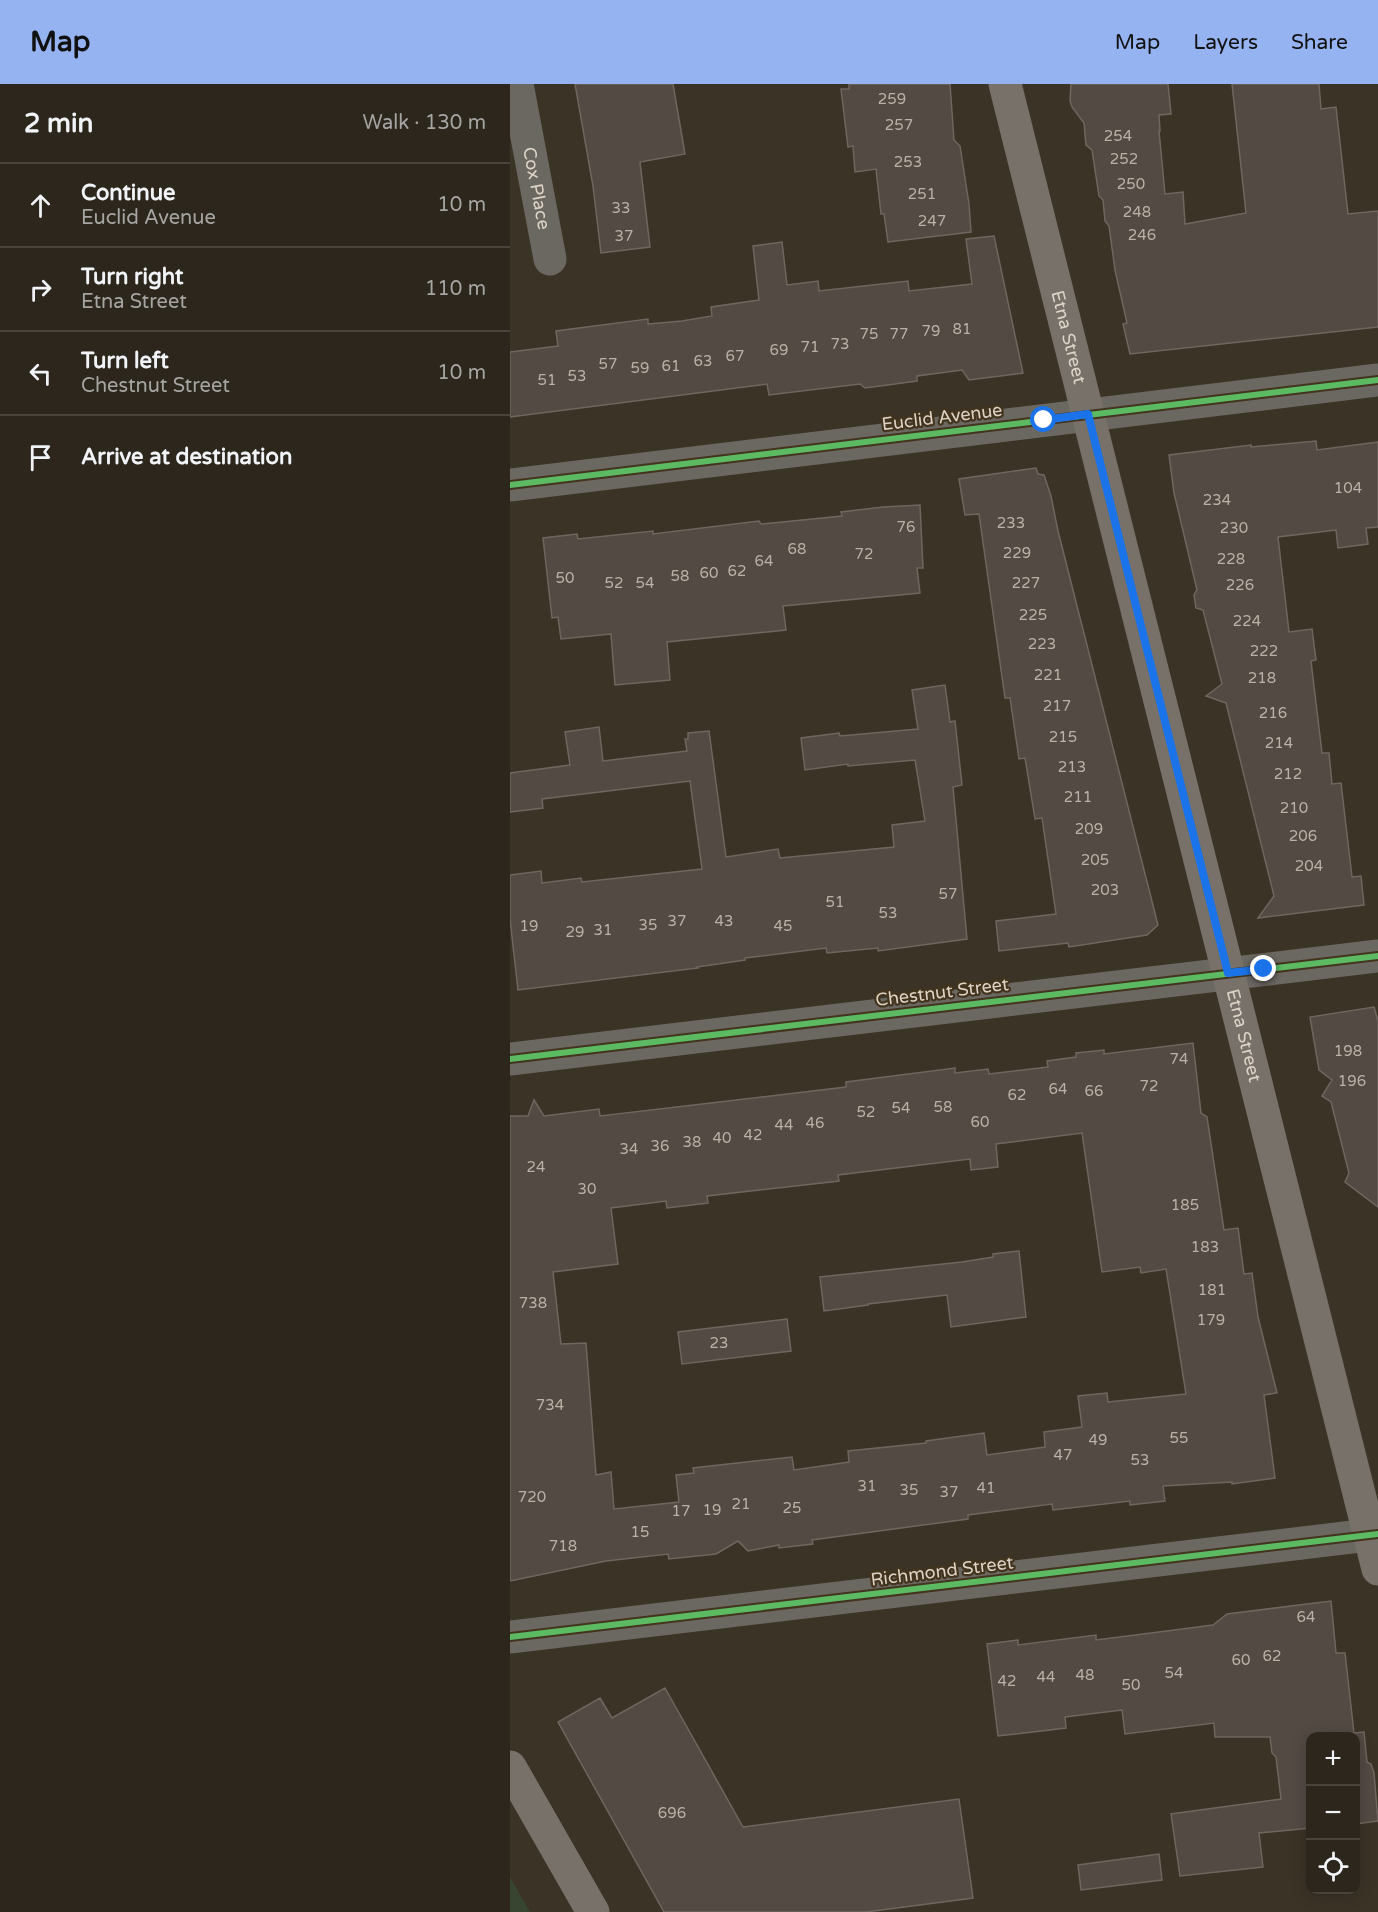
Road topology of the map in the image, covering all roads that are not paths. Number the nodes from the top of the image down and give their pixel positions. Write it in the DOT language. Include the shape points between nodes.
graph roads {
  1 [pos="517,84"];
  2 [pos="1005,84"];
  3 [pos="550,259"];
  4 [pos="1378,380"];
  5 [pos="1088,414"];
  6 [pos="510,485"];
  7 [pos="1378,956"];
  8 [pos="1228,973"];
  9 [pos="510,1059"];
  10 [pos="1374,1534"];
  11 [pos="1378,1569"];
  12 [pos="510,1637"];
  13 [pos="510,1767"];
  14 [pos="593,1912"];
  1 -- 3 [label="street, Cox Place"];
  2 -- 5 [label="main road, Etna Street"];
  4 -- 5 [label="street, Euclid Avenue"];
  5 -- 6 [label="street, Euclid Avenue"];
  5 -- 8 [label="main road, Etna Street"];
  7 -- 8 [label="street, Chestnut Street"];
  8 -- 9 [label="street, Chestnut Street"];
  8 -- 10 [label="main road, Etna Street"];
  10 -- 11 [label="main road, Etna Street"];
  10 -- 12 [label="street, Richmond Street"];
  13 -- 14 [label="main road"];
}
